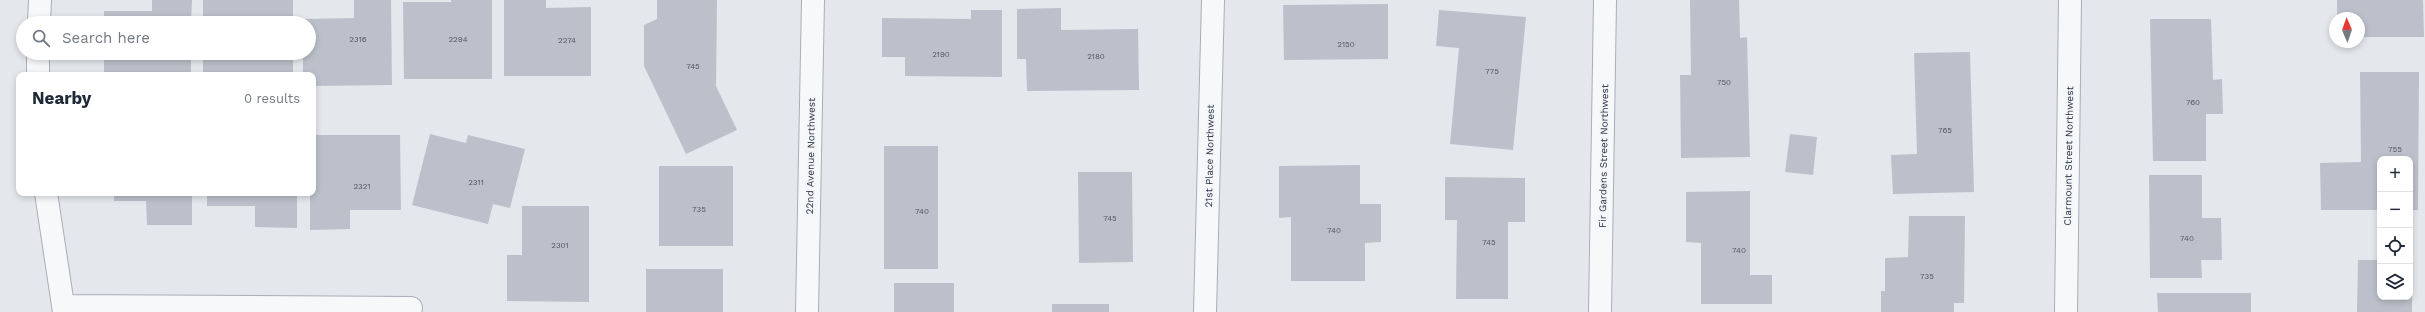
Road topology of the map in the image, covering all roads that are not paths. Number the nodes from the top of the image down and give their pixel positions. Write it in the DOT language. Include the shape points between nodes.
graph roads {
  1 [pos="40,0"];
  2 [pos="813,0"];
  3 [pos="1213,0"];
  4 [pos="1605,0"];
  5 [pos="2070,0"];
  6 [pos="39,16"];
  7 [pos="38,60"];
  8 [pos="38,72"];
  9 [pos="46,196"];
  10 [pos="411,308"];
  11 [pos="64,309"];
  12 [pos="807,312"];
  13 [pos="1205,312"];
  14 [pos="1600,312"];
  15 [pos="2066,312"];
  1 -- 6 [label="street"];
  2 -- 12 [label="street, 22nd Avenue Northwest"];
  3 -- 13 [label="street, 21st Place Northwest"];
  4 -- 14 [label="street, Fir Gardens Street Northwest"];
  5 -- 15 [label="street, Clarmount Street Northwest"];
  7 -- 8 [label="street"];
  9 -- 11 [label="street"];
  10 -- 11 [label="street"];
}
